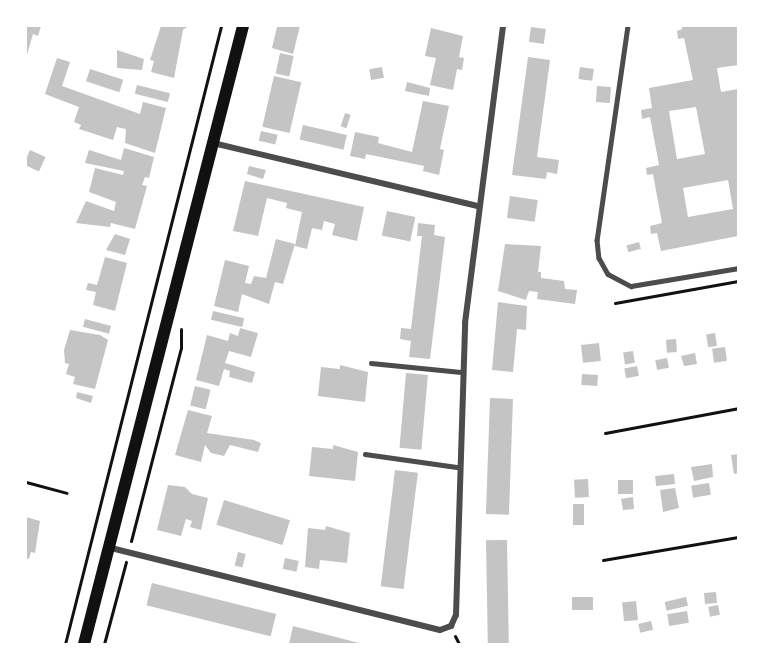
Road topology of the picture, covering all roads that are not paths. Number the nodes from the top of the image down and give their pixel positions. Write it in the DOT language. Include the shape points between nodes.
graph roads {
  1 [pos="243,26"];
  2 [pos="503,26"];
  3 [pos="628,26"];
  4 [pos="212,143"];
  5 [pos="478,206"];
  6 [pos="738,268"];
  7 [pos="371,363"];
  8 [pos="461,372"];
  9 [pos="365,454"];
  10 [pos="458,466"];
  11 [pos="107,547"];
  12 [pos="84,645"];
  1 -- 4 [label="main road"];
  2 -- 5 [label="street"];
  3 -- 6 [label="lane" via="597,240 599,258 608,273 631,286"];
  4 -- 5 [label="street"];
  4 -- 11 [label="main road"];
  5 -- 8 [label="street"];
  7 -- 8 [label="lane"];
  8 -- 10 [label="street"];
  9 -- 10 [label="lane"];
  10 -- 11 [label="street" via="456,615 451,626 440,630"];
  11 -- 12 [label="main road"];
}
